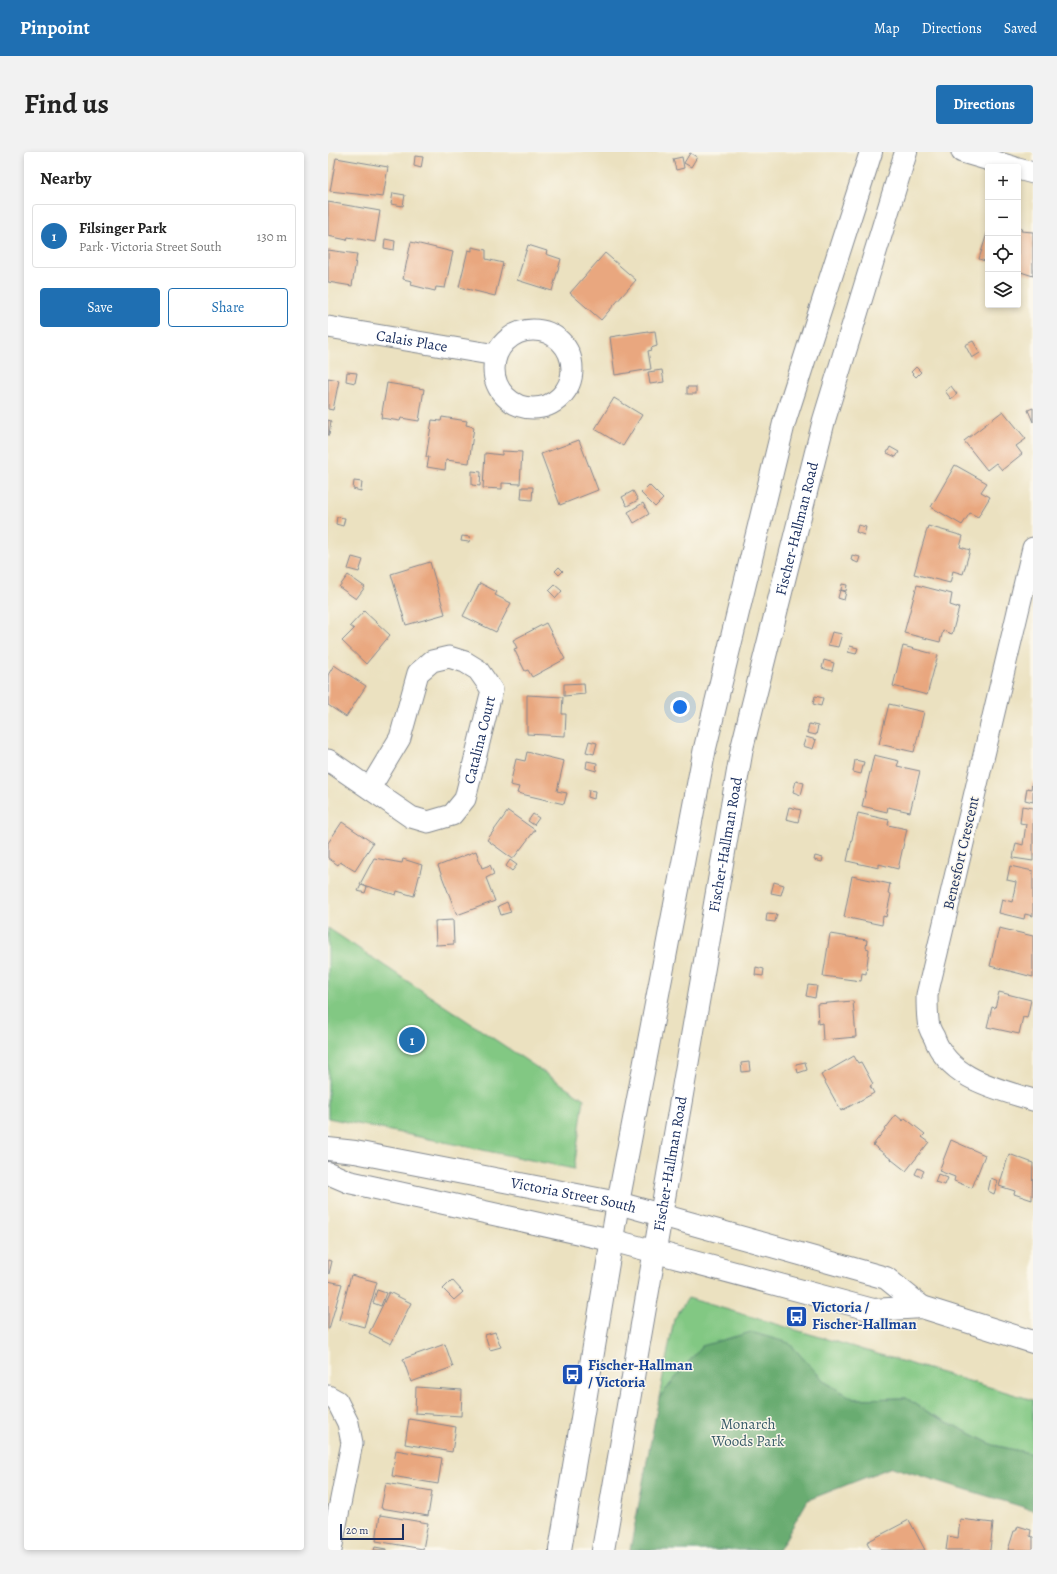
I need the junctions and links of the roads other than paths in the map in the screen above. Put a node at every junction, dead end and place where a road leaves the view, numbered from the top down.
1 (871, 152) edge
2 (906, 152) edge
3 (962, 152) edge
4 (1003, 164) edge
5 (1021, 170) edge
6 (1033, 173) edge
7 (328, 327) edge
8 (496, 355) dead end
9 (1033, 548) edge
10 (328, 760) edge
11 (370, 788) junction
12 (1033, 1100) edge
13 (328, 1149) edge
14 (328, 1173) edge
15 (618, 1203) junction
16 (660, 1216) junction
17 (611, 1240) junction
18 (654, 1251) junction
19 (922, 1307) junction
20 (1033, 1342) edge
21 (328, 1396) edge
22 (331, 1550) edge
23 (560, 1550) edge
24 (603, 1550) edge

1 - 15 main road
2 - 16 main road, Fischer-Hallman Road
3 - 4 street
5 - 6 street
7 - 8 street, Calais Place
9 - 12 street, Benesfort Crescent
10 - 11 street, Catalina Court
11 - 11 street, Catalina Court
13 - 15 main road, Victoria Street South
14 - 17 main road, Victoria Street South
15 - 16 main road, Victoria Street South
15 - 17 main road
16 - 18 main road, Fischer-Hallman Road
16 - 19 main road, Victoria Street South
17 - 18 main road, Victoria Street South
17 - 23 main road
18 - 19 main road, Victoria Street South
18 - 24 main road, Fischer-Hallman Road
19 - 20 main road, Victoria Street South
21 - 22 street

